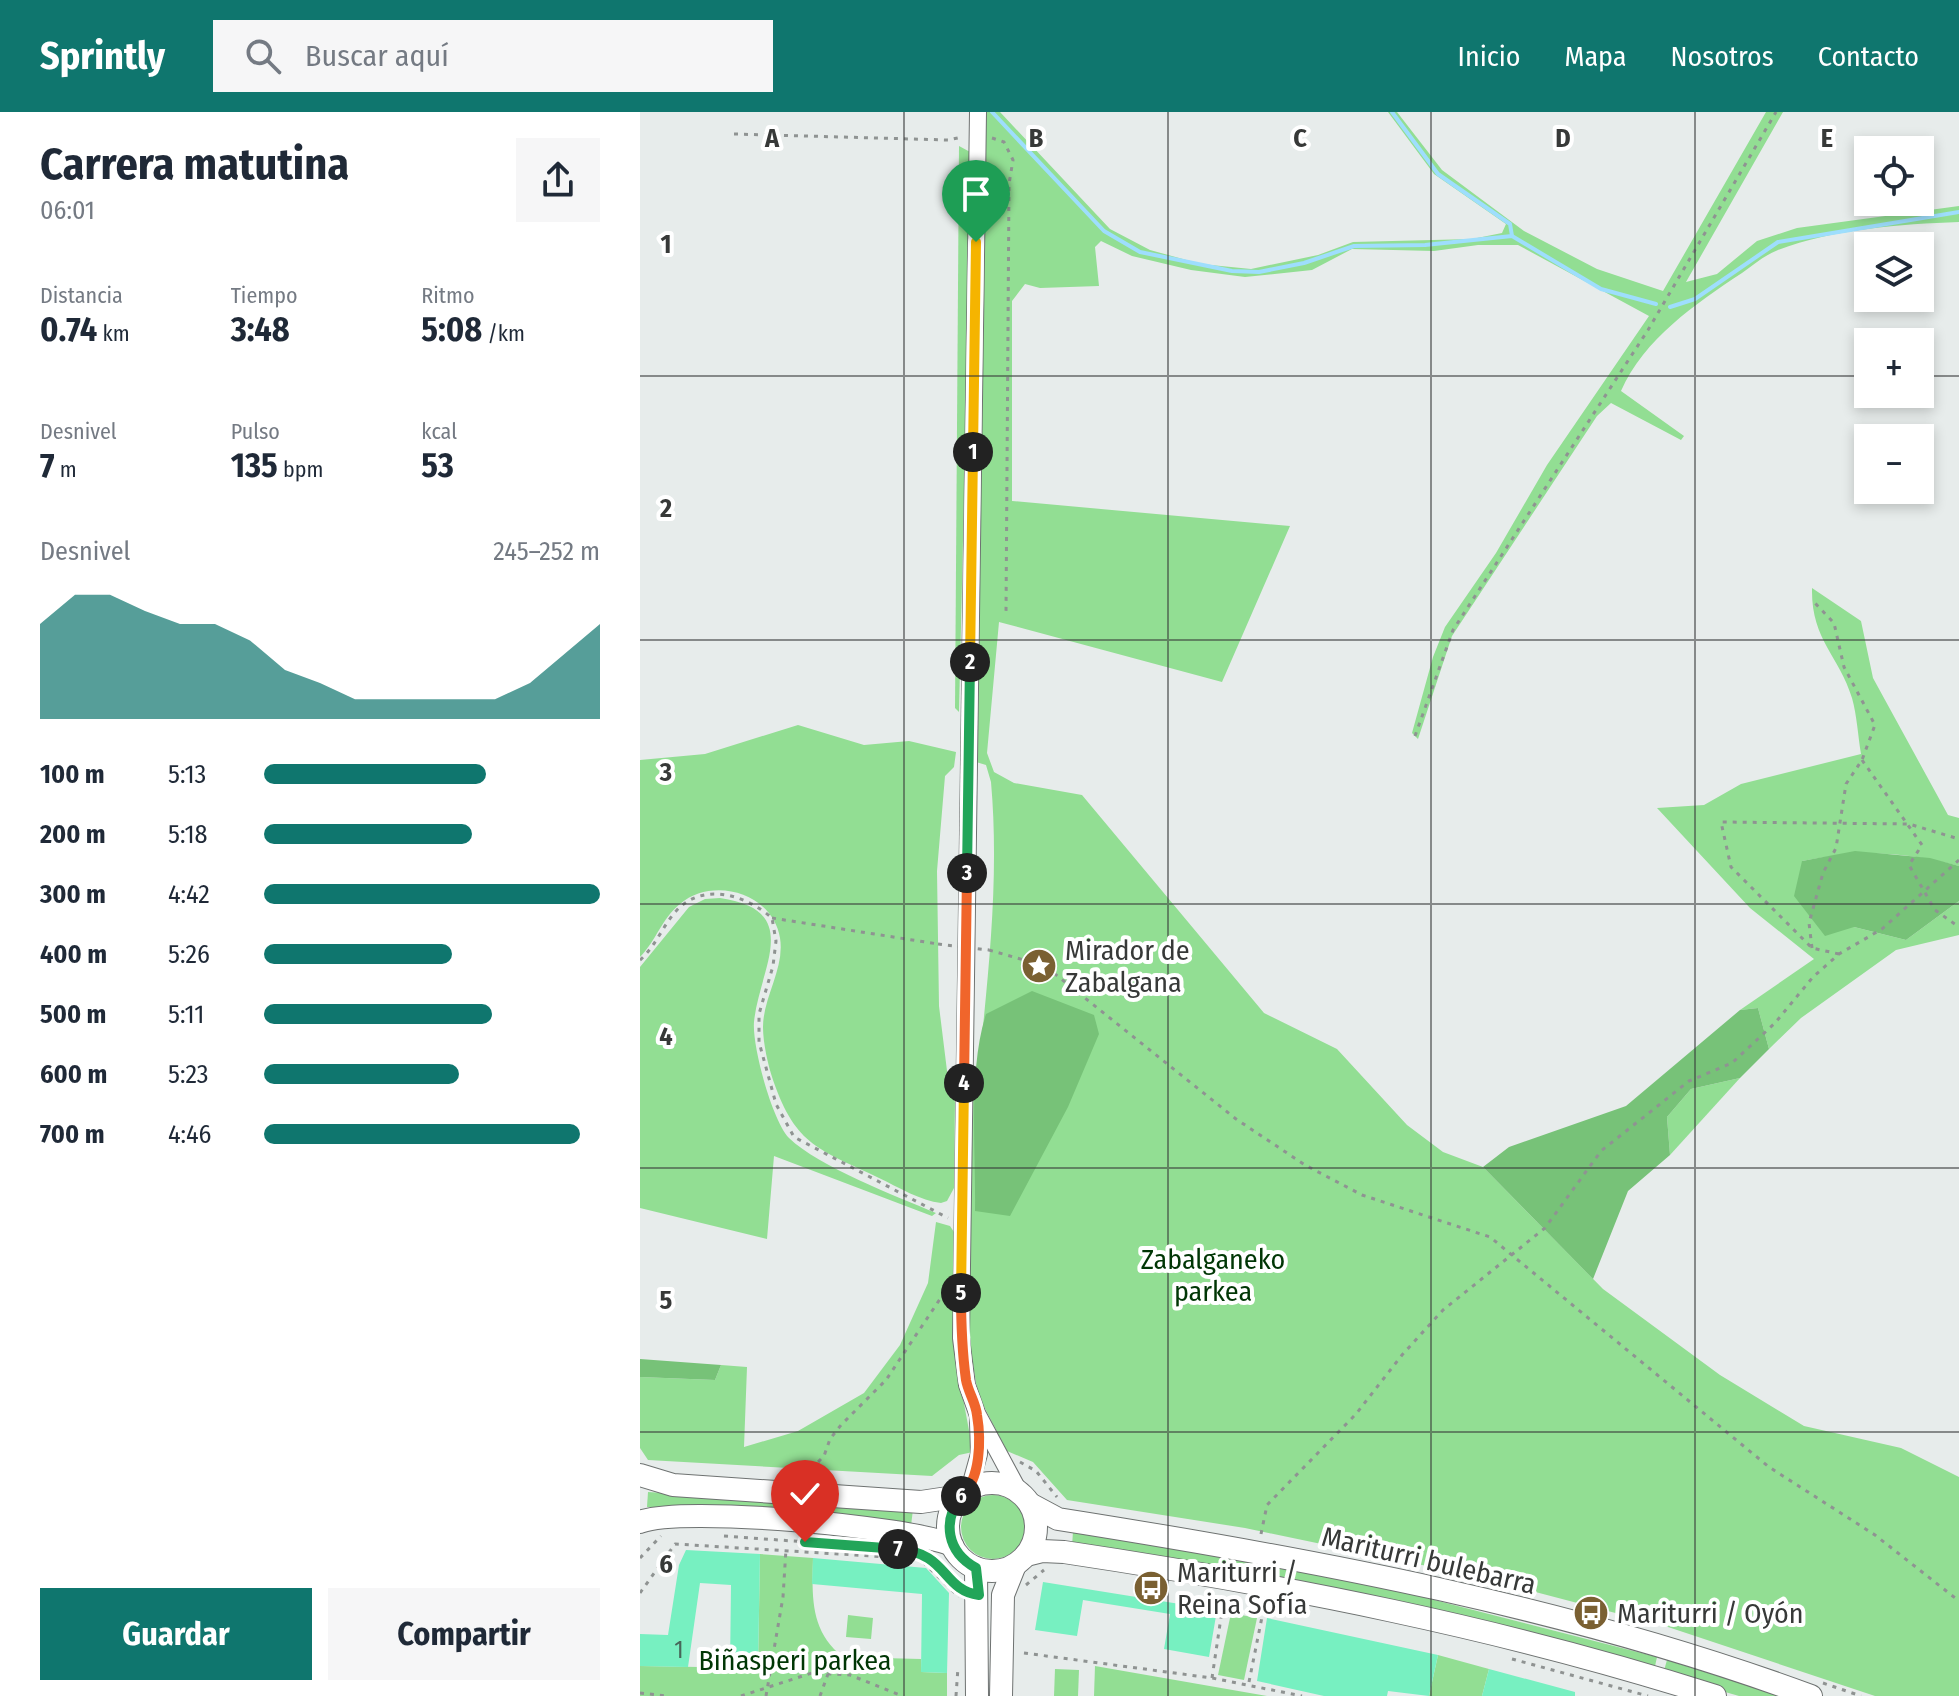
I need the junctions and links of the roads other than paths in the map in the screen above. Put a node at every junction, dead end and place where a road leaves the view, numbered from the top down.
1 (978, 112) edge
2 (977, 1413) junction
3 (640, 1475) edge
4 (965, 1493) junction
5 (1025, 1498) junction
6 (640, 1522) edge
7 (952, 1545) junction
8 (1020, 1560) junction
9 (976, 1568) junction
10 (1701, 1694) edge
11 (977, 1696) edge
12 (1001, 1696) edge
13 (1811, 1696) edge

1 - 2 street
2 - 4 street
2 - 5 street
3 - 4 main road
4 - 5 main road
4 - 7 main road
5 - 8 main road
5 - 13 main road, Mariturri bulebarra
6 - 7 main road
7 - 9 main road
8 - 9 main road
8 - 10 main road, Mariturri bulebarra
8 - 12 main road
9 - 11 main road

